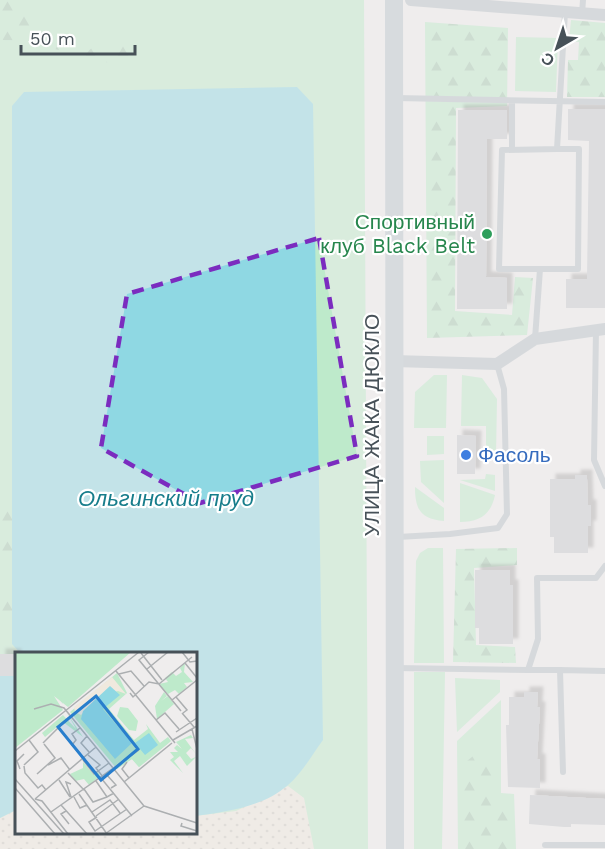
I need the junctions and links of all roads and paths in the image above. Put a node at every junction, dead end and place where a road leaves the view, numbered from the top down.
1 (394, 0) edge
2 (411, 0) edge
3 (583, 0) edge
4 (512, 4) edge
5 (565, 12) junction
6 (582, 14) junction
7 (605, 15) edge
8 (394, 98) junction
9 (512, 101) junction
10 (559, 102) junction
11 (605, 102) edge
12 (557, 148) junction
13 (512, 149) junction
14 (540, 269) junction
15 (600, 329) edge
16 (536, 339) junction
17 (394, 361) junction
18 (496, 364) junction
19 (605, 486) edge
20 (394, 537) junction
21 (605, 566) edge
22 (394, 668) junction
23 (528, 670) junction
24 (560, 670) junction
25 (605, 671) edge
26 (563, 772) dead end
27 (545, 845) dead end
28 (605, 845) edge
29 (569, 847) edge
30 (395, 849) edge

1 - 8 street, УЛИЦА ЖАКА ДЮКЛО
2 - 4 street
3 - 6 lane
4 - 5 street
5 - 6 street
5 - 10 lane
6 - 7 street
8 - 9 lane
8 - 17 street, УЛИЦА ЖАКА ДЮКЛО
9 - 10 lane
9 - 13 lane
10 - 11 lane
10 - 12 lane
12 - 13 lane
12 - 14 lane
13 - 14 lane
14 - 16 lane
15 - 16 street
15 - 19 lane
16 - 18 street
17 - 18 street
17 - 20 street, УЛИЦА ЖАКА ДЮКЛО
18 - 20 lane
20 - 22 street, УЛИЦА ЖАКА ДЮКЛО
21 - 23 lane
22 - 23 lane
22 - 30 street, УЛИЦА ЖАКА ДЮКЛО
23 - 24 lane
24 - 25 lane
24 - 26 lane
27 - 29 lane
28 - 29 lane

